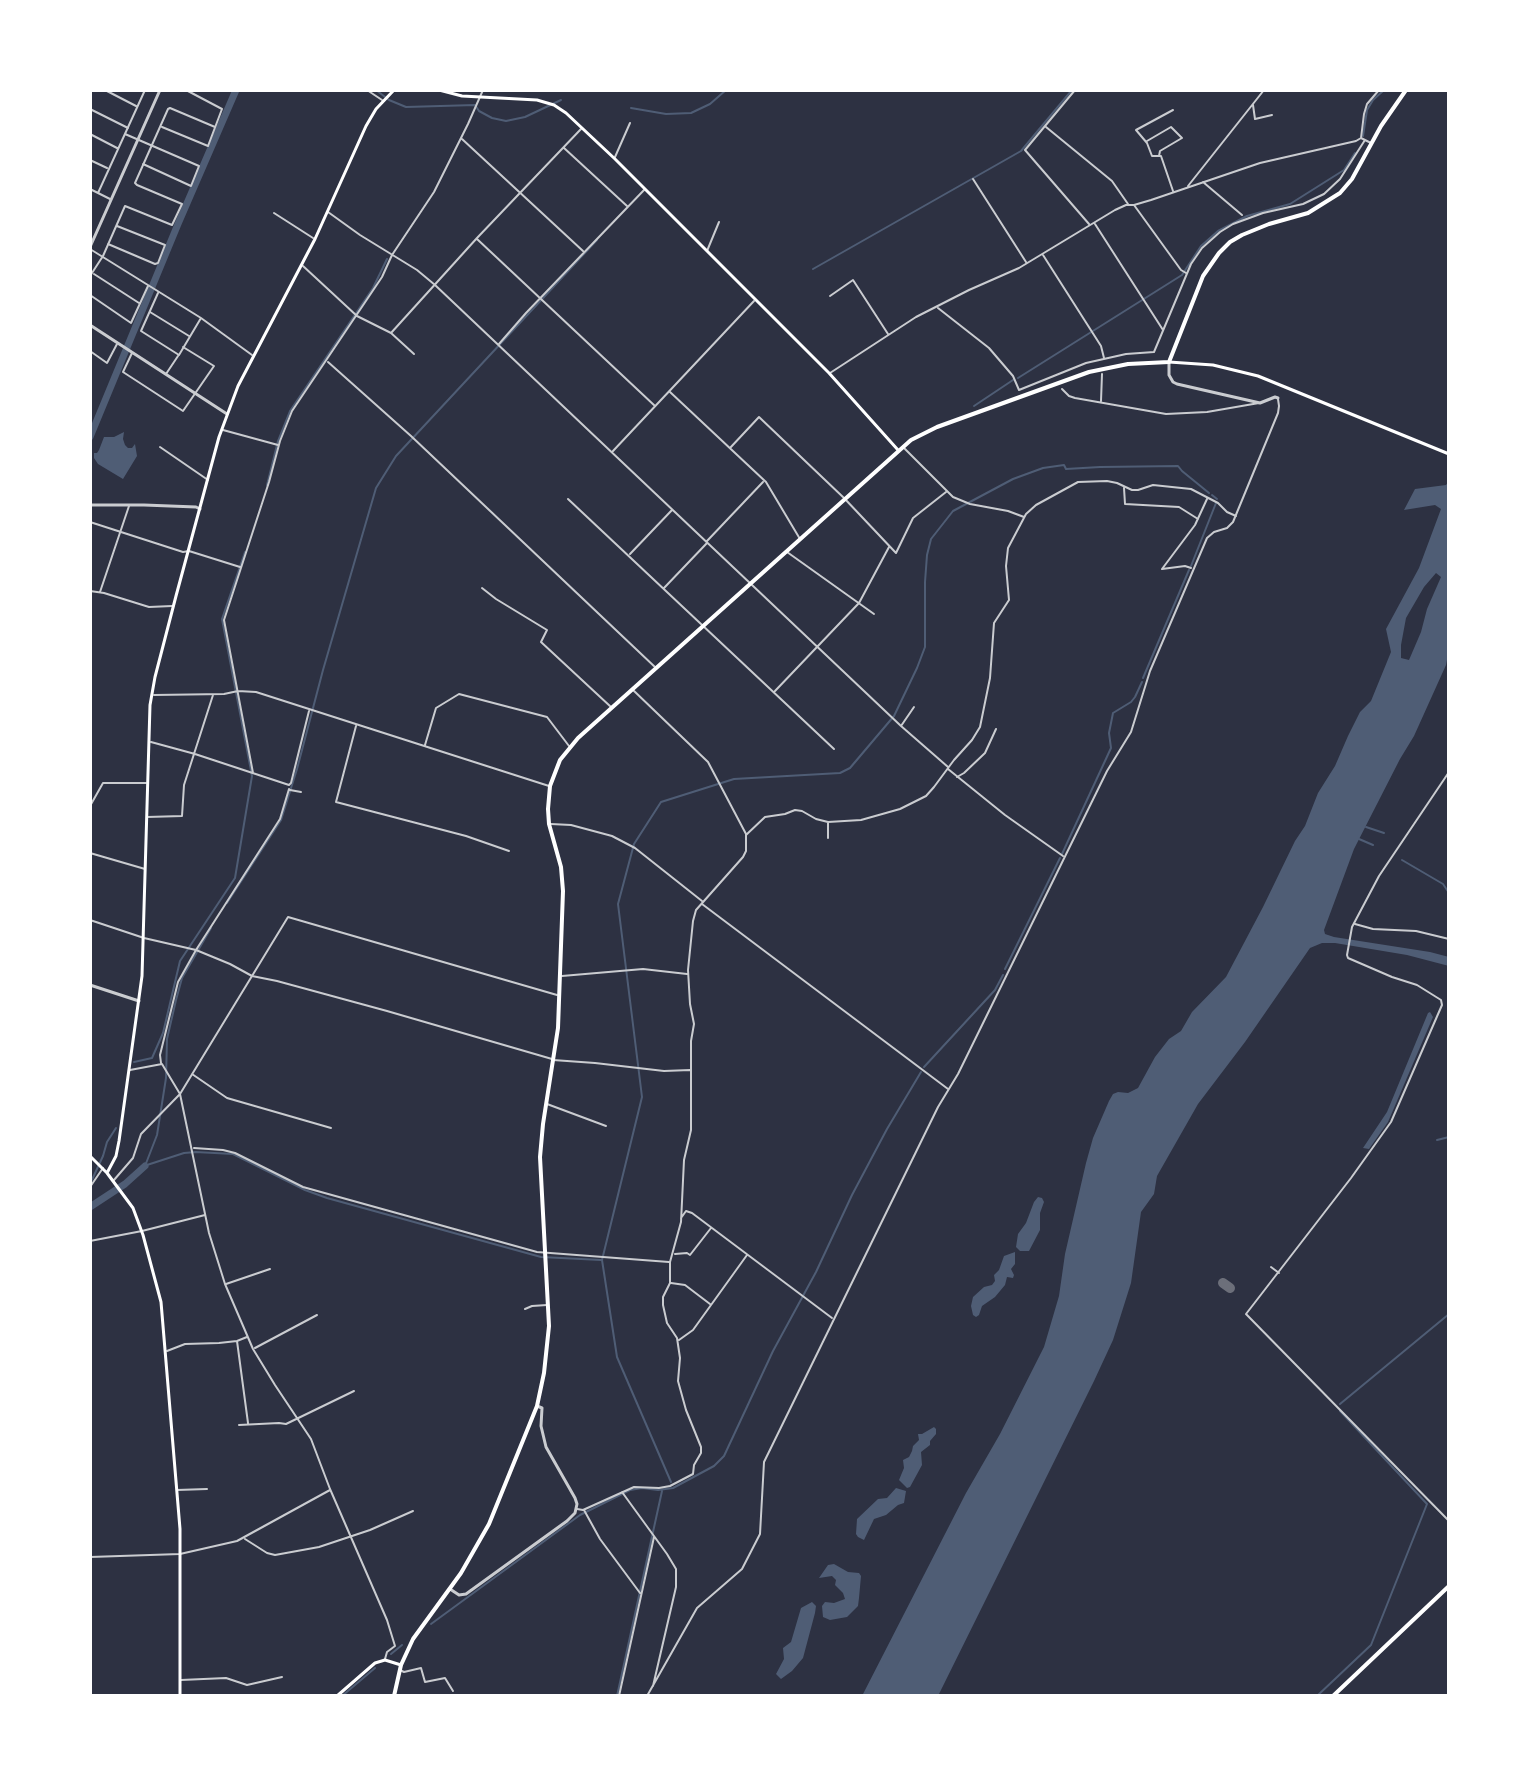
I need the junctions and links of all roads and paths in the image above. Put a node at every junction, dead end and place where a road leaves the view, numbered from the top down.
1 (105, 90) edge
2 (145, 90) edge
3 (160, 90) edge
4 (186, 90) edge
5 (367, 90) edge
6 (394, 90) edge
7 (439, 90) edge
8 (483, 90) edge
9 (1075, 90) edge
10 (1264, 90) edge
11 (1379, 90) edge
12 (1406, 90) edge
13 (480, 97) junction
14 (383, 101) junction
15 (1253, 104) junction
16 (137, 107) junction
17 (90, 109) edge
18 (1173, 110) dead end
19 (1272, 115) dead end
20 (630, 123) dead end
21 (1045, 126) junction
22 (160, 127) junction
23 (215, 127) junction
24 (583, 127) junction
25 (128, 128) junction
26 (90, 134) edge
27 (125, 134) junction
28 (461, 138) junction
29 (1361, 138) junction
30 (138, 140) junction
31 (1365, 140) junction
32 (1146, 141) junction
33 (1372, 144) junction
34 (151, 146) junction
35 (563, 147) junction
36 (118, 148) junction
37 (1159, 156) junction
38 (615, 159) junction
39 (90, 160) edge
40 (143, 164) junction
41 (109, 169) junction
42 (973, 179) dead end
43 (1203, 182) junction
44 (1187, 187) junction
45 (90, 189) edge
46 (645, 189) junction
47 (521, 192) junction
48 (1173, 192) junction
49 (98, 193) junction
50 (111, 199) junction
51 (1129, 205) junction
52 (1134, 205) junction
53 (627, 207) junction
54 (328, 211) junction
55 (274, 213) dead end
56 (1242, 215) dead end
57 (719, 222) dead end
58 (1094, 223) junction
59 (116, 225) junction
60 (1090, 225) junction
61 (477, 238) junction
62 (315, 239) junction
63 (108, 244) junction
64 (90, 248) edge
65 (707, 251) junction
66 (584, 252) junction
67 (1042, 254) junction
68 (392, 255) junction
69 (103, 256) junction
70 (1027, 263) junction
71 (302, 265) junction
72 (1187, 273) junction
73 (91, 274) edge
74 (435, 285) junction
75 (149, 286) junction
76 (158, 291) junction
77 (90, 295) edge
78 (830, 296) dead end
79 (540, 298) junction
80 (755, 300) junction
81 (140, 304) junction
82 (937, 307) junction
83 (149, 311) junction
84 (357, 316) junction
85 (201, 318) junction
86 (90, 325) edge
87 (1163, 330) junction
88 (391, 333) junction
89 (888, 335) junction
90 (190, 336) junction
91 (118, 343) junction
92 (498, 345) junction
93 (183, 347) junction
94 (90, 351) edge
95 (132, 352) junction
96 (414, 354) dead end
97 (179, 355) junction
98 (253, 356) junction
99 (1103, 359) junction
100 (327, 361) junction
101 (1169, 362) junction
102 (1102, 364) dead end
103 (829, 373) junction
104 (166, 374) junction
105 (1102, 374) dead end
106 (1062, 389) dead end
107 (669, 391) junction
108 (195, 393) junction
109 (1278, 398) joint
110 (1260, 403) junction
111 (1101, 404) junction
112 (655, 406) junction
113 (227, 414) junction
114 (221, 430) junction
115 (279, 445) junction
116 (160, 447) dead end
117 (730, 448) junction
118 (900, 448) junction
119 (611, 453) junction
120 (1449, 454) edge
121 (208, 480) junction
122 (764, 481) junction
123 (1124, 487) junction
124 (946, 492) junction
125 (844, 498) junction
126 (1207, 498) junction
127 (568, 499) dead end
128 (90, 505) edge
129 (129, 506) junction
130 (200, 509) junction
131 (672, 510) junction
132 (1236, 516) junction
133 (1024, 517) junction
134 (1198, 519) junction
135 (90, 522) edge
136 (120, 532) junction
137 (800, 539) junction
138 (706, 543) junction
139 (889, 546) junction
140 (189, 551) junction
141 (786, 551) junction
142 (629, 555) junction
143 (241, 567) junction
144 (1194, 569) junction
145 (750, 584) junction
146 (482, 588) dead end
147 (664, 588) junction
148 (90, 591) edge
149 (100, 592) junction
150 (859, 603) junction
151 (174, 605) junction
152 (874, 614) dead end
153 (703, 626) junction
154 (817, 647) junction
155 (656, 668) junction
156 (632, 689) junction
157 (238, 691) junction
158 (774, 692) junction
159 (214, 694) junction
160 (151, 695) junction
161 (914, 707) dead end
162 (612, 708) junction
163 (310, 710) junction
164 (357, 725) junction
165 (901, 726) junction
166 (996, 729) dead end
167 (149, 742) junction
168 (425, 747) junction
169 (569, 747) junction
170 (834, 749) dead end
171 (195, 754) junction
172 (948, 768) junction
173 (1449, 772) edge
174 (253, 773) junction
175 (956, 777) junction
176 (147, 783) junction
177 (550, 786) junction
178 (289, 787) junction
179 (301, 792) dead end
180 (90, 806) edge
181 (147, 817) junction
182 (828, 822) junction
183 (549, 824) junction
184 (746, 835) junction
185 (828, 836) dead end
186 (509, 851) dead end
187 (90, 853) edge
188 (1064, 857) junction
189 (146, 870) junction
190 (702, 902) junction
191 (90, 920) edge
192 (1355, 923) junction
193 (144, 938) junction
194 (1449, 939) edge
195 (196, 950) junction
196 (688, 974) junction
197 (252, 976) junction
198 (560, 976) junction
199 (90, 985) edge
200 (559, 995) junction
201 (139, 1001) junction
202 (554, 1060) junction
203 (162, 1064) junction
204 (691, 1070) junction
205 (129, 1071) junction
206 (192, 1074) junction
207 (948, 1089) junction
208 (180, 1094) junction
209 (546, 1104) junction
210 (606, 1126) dead end
211 (331, 1128) dead end
212 (193, 1148) junction
213 (90, 1156) edge
214 (103, 1168) junction
215 (107, 1173) junction
216 (113, 1181) junction
217 (90, 1187) edge
218 (205, 1215) junction
219 (681, 1219) junction
220 (711, 1227) junction
221 (142, 1231) junction
222 (90, 1241) edge
223 (545, 1254) junction
224 (674, 1254) junction
225 (748, 1255) junction
226 (670, 1262) junction
227 (270, 1269) dead end
228 (670, 1283) junction
229 (225, 1284) junction
230 (548, 1305) junction
231 (711, 1305) junction
232 (525, 1309) dead end
233 (317, 1315) dead end
234 (833, 1319) junction
235 (247, 1337) junction
236 (237, 1341) junction
237 (678, 1341) junction
238 (253, 1349) junction
239 (166, 1351) junction
240 (354, 1391) dead end
241 (537, 1406) junction
242 (299, 1419) junction
243 (249, 1424) junction
244 (239, 1425) dead end
245 (207, 1489) dead end
246 (330, 1489) junction
247 (177, 1490) junction
248 (621, 1491) junction
249 (577, 1509) junction
250 (584, 1510) junction
251 (413, 1511) dead end
252 (1449, 1521) edge
253 (351, 1536) junction
254 (654, 1537) junction
255 (244, 1538) junction
256 (180, 1554) junction
257 (90, 1557) edge
258 (1449, 1586) edge
259 (450, 1589) junction
260 (641, 1594) junction
261 (385, 1660) junction
262 (400, 1668) junction
263 (282, 1677) dead end
264 (179, 1680) junction
265 (653, 1687) junction
266 (453, 1691) dead end
267 (180, 1696) edge
268 (337, 1696) edge
269 (394, 1696) edge
270 (619, 1696) edge
271 (647, 1696) edge
272 (1333, 1696) edge

1 - 16 street
2 - 16 street
3 - 30 street
4 - 23 street
5 - 14 street
6 - 14 main road
7 - 13 main road
8 - 13 street
9 - 21 street
10 - 15 street
11 - 29 street
12 - 33 main road
13 - 24 main road
13 - 28 street
14 - 54 main road
15 - 19 street
15 - 44 street
16 - 25 street
17 - 25 street
18 - 32 street
20 - 38 street
21 - 51 street
21 - 60 street
22 - 23 street
22 - 23 street
22 - 34 street
24 - 35 street
24 - 38 main road
25 - 27 street
26 - 36 street
27 - 30 street
27 - 36 street
28 - 47 street
28 - 68 street
29 - 31 street
29 - 43 street
30 - 34 street
30 - 50 street
31 - 33 street
31 - 72 street
32 - 37 street
32 - 37 street
33 - 101 main road
34 - 40 street
34 - 40 street
35 - 47 street
35 - 53 street
36 - 41 street
37 - 48 street
38 - 46 main road
39 - 41 street
40 - 59 street
41 - 49 street
42 - 70 street
43 - 44 street
43 - 56 street
44 - 48 street
45 - 49 street
46 - 53 street
46 - 65 main road
47 - 61 street
47 - 66 street
48 - 52 street
49 - 50 street
50 - 64 street
51 - 52 street
51 - 58 street
52 - 72 street
53 - 66 street
54 - 62 main road
54 - 68 street
55 - 62 street
57 - 65 street
58 - 60 street
58 - 87 street
59 - 63 street
59 - 63 street
60 - 67 street
61 - 74 street
61 - 79 street
62 - 71 main road
63 - 69 street
64 - 69 street
65 - 80 main road
66 - 79 street
67 - 70 street
67 - 99 street
68 - 74 street
68 - 84 street
69 - 73 street
69 - 75 street
70 - 82 street
71 - 84 street
71 - 98 main road
72 - 87 street
73 - 81 street
74 - 88 street
74 - 92 street
75 - 76 street
75 - 81 street
76 - 83 street
76 - 85 street
77 - 81 street
78 - 89 street
79 - 92 street
79 - 112 street
80 - 103 main road
80 - 107 street
82 - 89 street
82 - 99 street
83 - 90 street
83 - 97 street
84 - 88 street
84 - 100 street
85 - 90 street
85 - 98 street
86 - 91 street
87 - 99 street
88 - 96 street
89 - 103 street
90 - 93 street
91 - 94 street
91 - 95 street
92 - 119 street
93 - 97 street
93 - 108 street
95 - 104 street
95 - 108 street
97 - 104 street
98 - 113 main road
99 - 102 street
100 - 115 street
100 - 155 street
101 - 110 street
101 - 118 main road
101 - 120 main road
103 - 118 main road
104 - 108 street
105 - 111 street
106 - 111 street
107 - 112 street
107 - 117 street
108 - 113 street
109 - 110 street
109 - 132 street
110 - 111 street
112 - 119 street
113 - 114 main road
114 - 115 street
114 - 121 main road
115 - 143 street
116 - 121 street
117 - 122 street
117 - 125 street
118 - 124 street
118 - 125 main road
119 - 131 street
121 - 130 main road
122 - 137 street
122 - 138 street
123 - 126 street
123 - 133 street
123 - 134 street
124 - 133 street
124 - 139 street
125 - 137 main road
125 - 139 street
126 - 132 street
126 - 134 street
127 - 142 street
128 - 129 street
129 - 130 street
129 - 136 street
130 - 140 main road
131 - 138 street
131 - 142 street
132 - 144 street
133 - 172 street
134 - 144 street
135 - 136 street
136 - 140 street
136 - 149 street
137 - 141 main road
138 - 145 street
138 - 147 street
139 - 150 street
140 - 143 street
140 - 151 main road
141 - 145 main road
141 - 150 street
142 - 147 street
143 - 157 street
144 - 188 street
145 - 153 main road
145 - 154 street
146 - 162 street
147 - 153 street
148 - 149 street
149 - 151 street
150 - 152 street
150 - 154 street
151 - 160 main road
153 - 155 main road
153 - 158 street
154 - 158 street
154 - 165 street
155 - 156 main road
156 - 162 main road
156 - 184 street
157 - 159 street
157 - 163 street
157 - 174 street
158 - 170 street
159 - 160 street
159 - 171 street
160 - 167 main road
161 - 165 street
162 - 169 main road
163 - 164 street
163 - 178 street
164 - 168 street
164 - 186 street
165 - 172 street
166 - 175 street
167 - 171 street
167 - 176 main road
168 - 169 street
168 - 177 street
169 - 177 main road
171 - 174 street
171 - 181 street
172 - 175 street
172 - 182 street
173 - 192 street
174 - 178 street
175 - 188 street
176 - 180 street
176 - 181 main road
177 - 183 main road
178 - 179 street
178 - 195 street
181 - 189 main road
182 - 184 street
182 - 185 street
183 - 190 street
183 - 198 main road
184 - 190 street
187 - 189 street
188 - 207 street
189 - 193 main road
190 - 196 street
190 - 207 street
191 - 193 street
192 - 194 street
192 - 252 street
193 - 195 street
193 - 201 main road
195 - 197 street
195 - 203 street
196 - 198 street
196 - 204 street
197 - 200 street
197 - 202 street
197 - 206 street
198 - 200 main road
199 - 201 street
200 - 202 main road
201 - 205 main road
202 - 204 street
202 - 209 main road
203 - 205 street
203 - 208 street
204 - 219 street
205 - 215 main road
206 - 208 street
206 - 211 street
207 - 234 street
208 - 212 street
208 - 216 street
209 - 210 street
209 - 223 main road
212 - 218 street
212 - 223 street
213 - 214 main road
214 - 215 main road
214 - 217 street
215 - 216 main road
216 - 221 main road
218 - 221 street
218 - 229 street
219 - 220 street
219 - 224 street
220 - 224 street
220 - 225 street
221 - 222 street
221 - 239 main road
223 - 226 street
223 - 230 main road
224 - 226 street
225 - 231 street
225 - 234 street
226 - 228 street
227 - 229 street
228 - 231 street
228 - 237 street
229 - 235 street
230 - 232 street
230 - 241 main road
231 - 237 street
233 - 238 street
234 - 265 street
235 - 236 street
235 - 238 street
236 - 239 street
236 - 243 street
237 - 248 street
238 - 242 street
239 - 247 main road
240 - 242 street
241 - 249 street
241 - 259 main road
242 - 243 street
242 - 246 street
243 - 244 street
245 - 247 street
246 - 253 street
246 - 255 street
247 - 256 main road
248 - 250 street
248 - 254 street
249 - 250 street
249 - 259 street
250 - 260 street
251 - 253 street
253 - 255 street
253 - 261 street
254 - 260 street
254 - 265 street
255 - 256 street
256 - 257 street
256 - 264 main road
258 - 272 main road
259 - 262 main road
260 - 270 street
261 - 262 main road
261 - 268 main road
262 - 266 street
262 - 269 main road
263 - 264 street
264 - 267 main road
265 - 271 street

